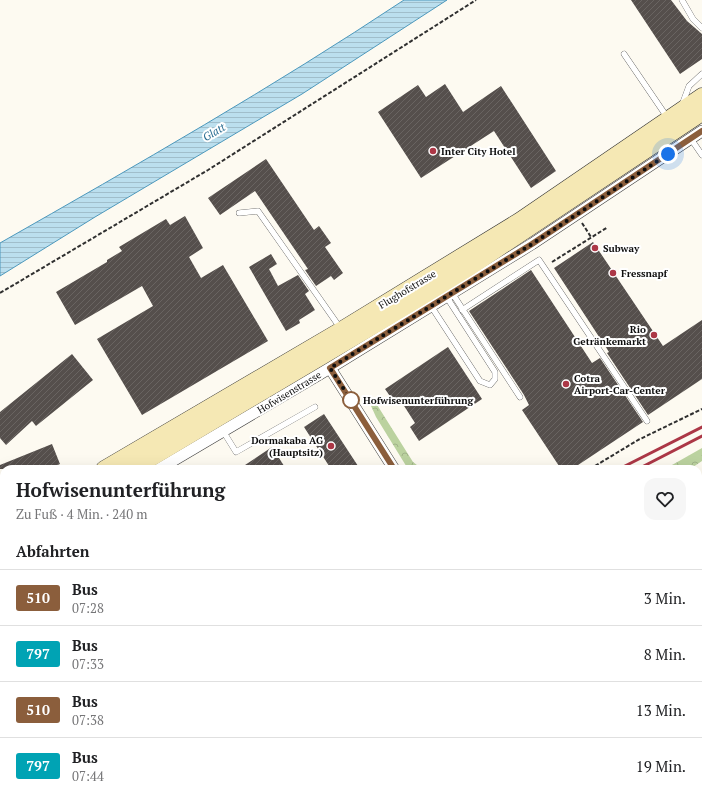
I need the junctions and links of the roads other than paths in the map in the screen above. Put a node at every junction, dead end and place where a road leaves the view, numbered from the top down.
1 (682, 0) edge
2 (702, 28) edge
3 (624, 54) dead end
4 (702, 74) edge
5 (702, 96) edge
6 (702, 113) edge
7 (674, 115) junction
8 (702, 131) edge
9 (691, 139) junction
10 (702, 155) edge
11 (239, 213) dead end
12 (449, 295) junction
13 (431, 306) junction
14 (462, 310) junction
15 (341, 330) junction
16 (330, 368) junction
17 (520, 397) dead end
18 (315, 407) dead end
19 (647, 421) dead end
20 (223, 431) junction
21 (111, 465) edge
22 (140, 465) edge
23 (165, 465) edge
24 (391, 465) edge

1 - 2 lane
3 - 7 lane
4 - 7 lane
5 - 7 main road, Flughofstrasse
6 - 22 main road, Flughofstrasse
7 - 15 main road, Flughofstrasse
8 - 9 street, Hofwisenstrasse
9 - 10 lane
9 - 12 street, Hofwisenstrasse
11 - 15 lane
12 - 13 street, Hofwisenstrasse
12 - 13 lane
12 - 14 lane
13 - 16 street, Hofwisenstrasse
14 - 17 lane
14 - 19 lane
15 - 21 main road, Flughofstrasse
16 - 20 street, Hofwisenstrasse
16 - 24 street
18 - 20 lane
20 - 23 street, Hofwisenstrasse

